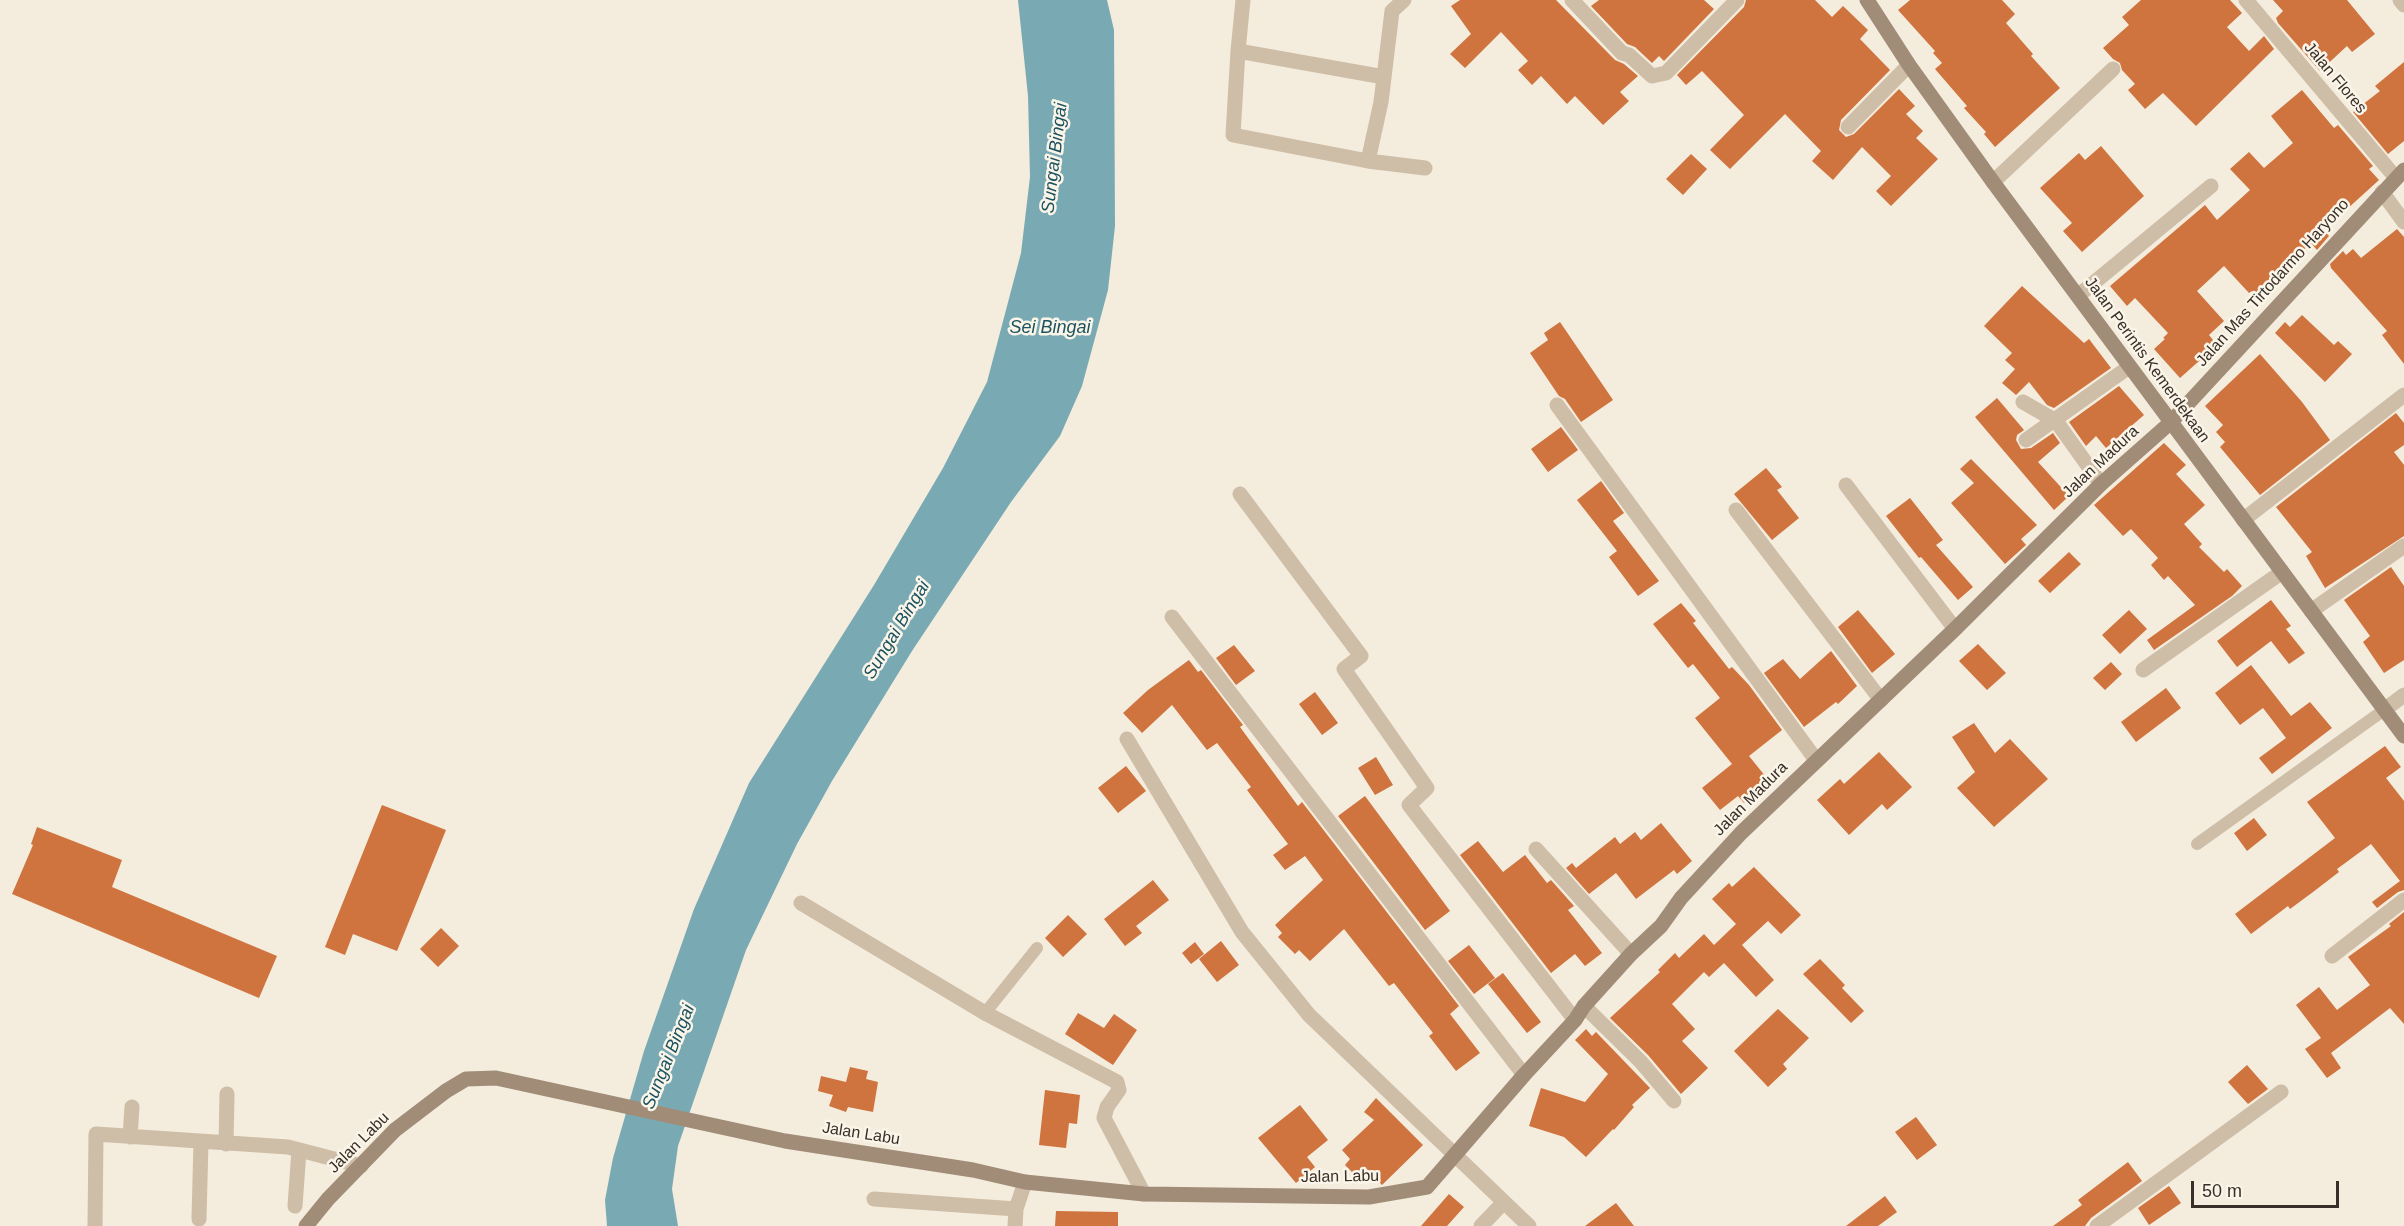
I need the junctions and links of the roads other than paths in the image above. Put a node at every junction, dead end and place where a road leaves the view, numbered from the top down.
1 (1243, 0) edge
2 (1404, 0) edge
3 (1572, 0) edge
4 (1737, 0) edge
5 (1867, 0) edge
6 (2246, 0) edge
7 (2400, 0) edge
8 (1389, 5) edge
9 (2404, 5) edge
10 (1238, 51) junction
11 (1909, 65) junction
12 (2113, 69) dead end
13 (1384, 77) junction
14 (1848, 127) dead end
15 (1368, 161) junction
16 (1425, 168) dead end
17 (2400, 174) edge
18 (1993, 182) junction
19 (2211, 186) dead end
20 (2382, 192) junction
21 (2404, 222) edge
22 (2079, 296) junction
23 (2129, 367) junction
24 (2404, 395) edge
25 (2023, 402) dead end
26 (1557, 405) dead end
27 (2056, 421) junction
28 (2170, 423) junction
29 (2026, 440) dead end
30 (2101, 484) junction
31 (1846, 485) dead end
32 (1240, 494) dead end
33 (1736, 510) dead end
34 (2243, 520) junction
35 (2404, 546) edge
36 (2282, 572) junction
37 (2311, 611) junction
38 (1172, 617) dead end
39 (1955, 629) junction
40 (2143, 670) dead end
41 (2404, 695) edge
42 (1881, 700) junction
43 (2384, 710) junction
44 (2404, 736) edge
45 (1127, 739) dead end
46 (1816, 760) junction
47 (2197, 844) dead end
48 (1536, 849) dead end
49 (2404, 900) edge
50 (801, 903) dead end
51 (1037, 948) dead end
52 (1631, 954) junction
53 (2332, 956) dead end
54 (1584, 1006) junction
55 (985, 1013) junction
56 (1575, 1020) junction
57 (1524, 1074) junction
58 (2281, 1092) dead end
59 (227, 1094) dead end
60 (1674, 1101) dead end
61 (132, 1107) dead end
62 (130, 1137) junction
63 (201, 1142) junction
64 (226, 1143) junction
65 (299, 1150) junction
66 (1456, 1153) junction
67 (361, 1166) junction
68 (1025, 1182) junction
69 (1144, 1194) junction
70 (874, 1199) dead end
71 (1504, 1202) junction
72 (295, 1206) dead end
73 (1016, 1209) junction
74 (199, 1219) dead end
75 (95, 1226) edge
76 (306, 1226) edge
77 (1015, 1226) edge
78 (1481, 1226) edge
79 (1529, 1226) edge
80 (2097, 1226) edge

1 - 10 street
2 - 8 street
3 - 4 street
5 - 11 street, Jalan Perintis Kemerdekaan
6 - 17 street, Jalan Flores
7 - 9 street
8 - 13 street
10 - 13 street
10 - 15 street
11 - 14 street
11 - 18 street, Jalan Perintis Kemerdekaan
12 - 18 street
13 - 15 street
15 - 16 street
17 - 20 street, Jalan Mas Tirtodarmo Haryono
18 - 22 street, Jalan Perintis Kemerdekaan
19 - 22 street
20 - 21 street
20 - 28 street, Jalan Mas Tirtodarmo Haryono
22 - 23 street, Jalan Perintis Kemerdekaan
23 - 27 street
23 - 28 street, Jalan Perintis Kemerdekaan
24 - 34 street
25 - 27 street
26 - 46 street
27 - 29 street
27 - 30 street
28 - 30 street, Jalan Madura
28 - 34 street, Jalan Perintis Kemerdekaan
30 - 39 street, Jalan Madura
31 - 39 street
32 - 56 street
33 - 42 street
34 - 36 street, Jalan Perintis Kemerdekaan
35 - 37 street
36 - 37 street, Jalan Perintis Kemerdekaan
36 - 40 street
37 - 43 street, Jalan Perintis Kemerdekaan
38 - 57 street
39 - 42 street, Jalan Madura
41 - 43 street
42 - 46 street, Jalan Madura
43 - 44 street, Jalan Perintis Kemerdekaan
43 - 47 lane
45 - 66 street
46 - 52 street, Jalan Madura
48 - 52 street
49 - 53 street
50 - 55 street
51 - 55 lane
52 - 54 street, Jalan Madura
54 - 56 street, Jalan Madura
54 - 60 street
55 - 69 street
56 - 57 street, Jalan Madura
57 - 66 street, Jalan Madura
58 - 80 street
59 - 64 street
61 - 62 street
62 - 63 street
62 - 75 street
63 - 64 street
63 - 74 street
64 - 65 street
65 - 67 street
65 - 72 street
66 - 69 street, Jalan Labu
66 - 71 street
67 - 68 street, Jalan Labu
67 - 76 street, Jalan Labu
68 - 69 street, Jalan Labu
68 - 73 street
70 - 73 street
71 - 78 street
71 - 79 street
73 - 77 street

